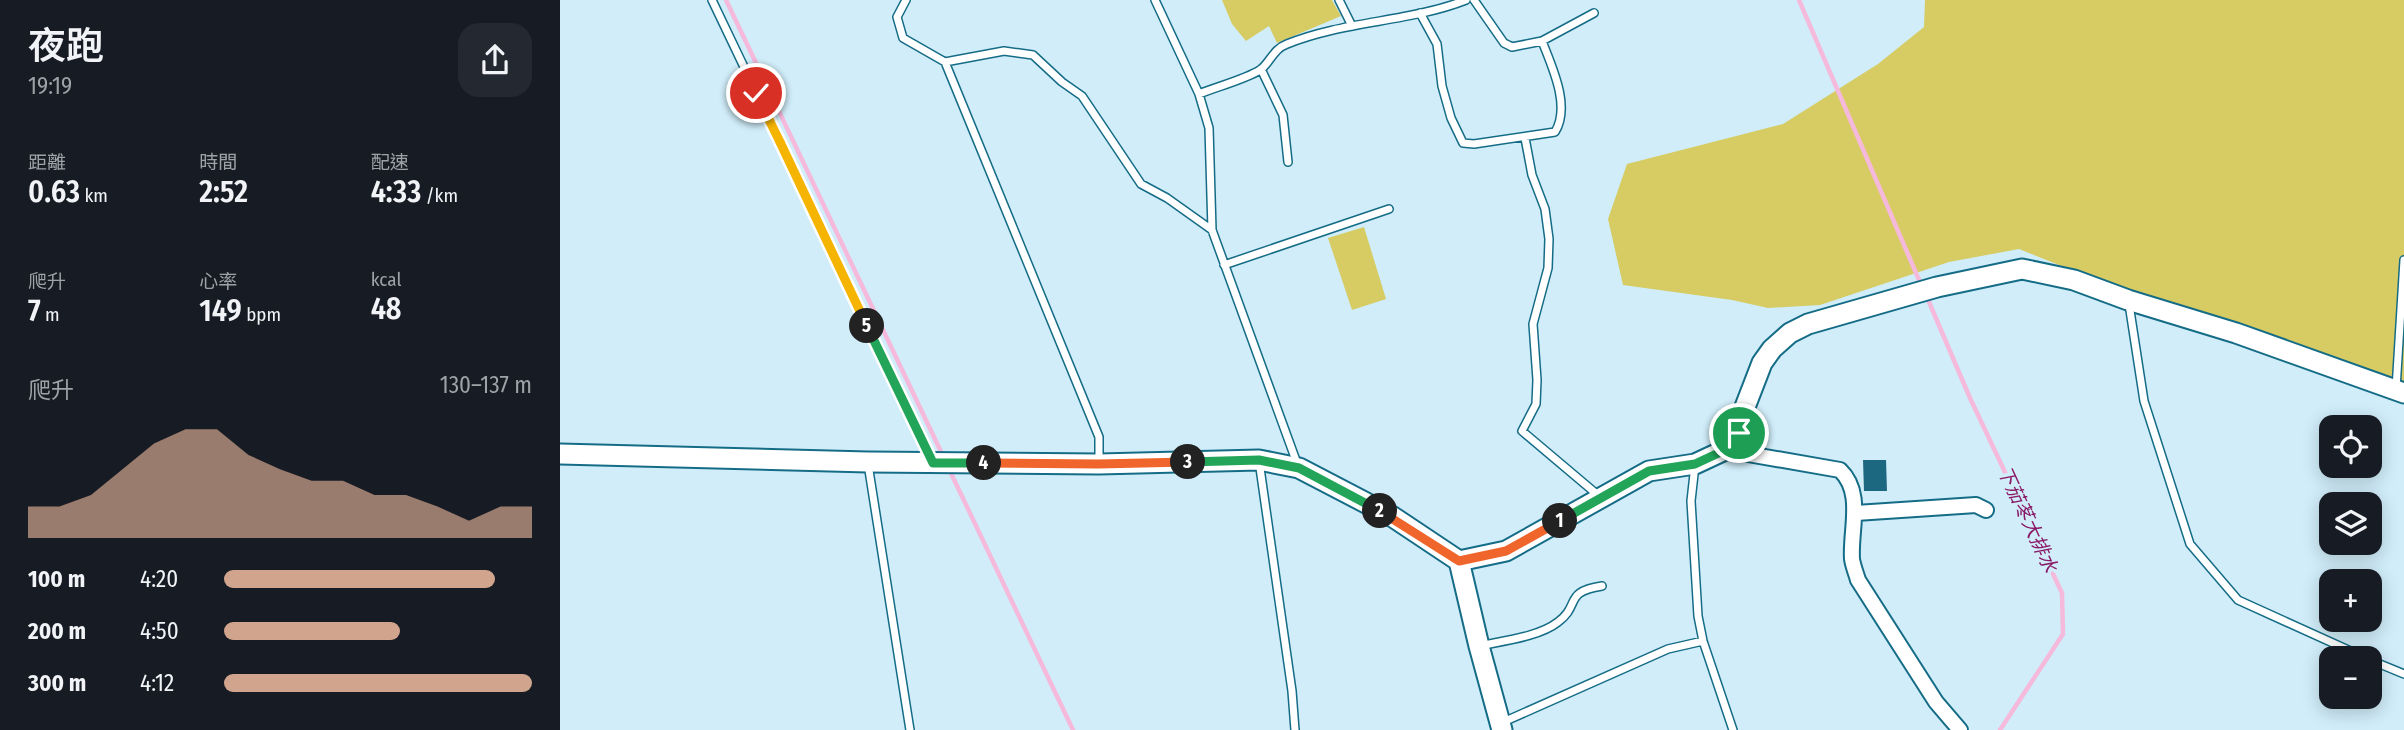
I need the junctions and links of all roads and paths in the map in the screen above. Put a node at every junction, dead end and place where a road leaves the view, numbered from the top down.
1 (712, 0) edge
2 (905, 0) edge
3 (1155, 0) edge
4 (1339, 0) edge
5 (1466, 0) edge
6 (1474, 0) edge
7 (1420, 13) junction
8 (1594, 13) dead end
9 (1352, 26) junction
10 (1542, 41) junction
11 (945, 62) junction
12 (1261, 69) junction
13 (1199, 94) junction
14 (1525, 138) junction
15 (1288, 162) dead end
16 (1389, 209) dead end
17 (1212, 230) junction
18 (2404, 260) edge
19 (1224, 265) junction
20 (2128, 300) junction
21 (2400, 391) edge
22 (1725, 450) junction
23 (560, 454) edge
24 (1259, 460) junction
25 (868, 462) junction
26 (933, 463) junction
27 (1098, 464) junction
28 (1695, 464) junction
29 (1299, 468) junction
30 (1602, 498) junction
31 (1986, 510) dead end
32 (1856, 513) junction
33 (1459, 561) junction
34 (1602, 586) dead end
35 (1703, 641) junction
36 (1479, 646) junction
37 (2339, 646) edge
38 (2382, 665) edge
39 (2404, 674) edge
40 (1502, 726) edge
41 (910, 730) edge
42 (1295, 730) edge
43 (1733, 730) edge
44 (1960, 730) edge

1 - 26 lane
2 - 11 lane
3 - 13 lane
4 - 9 lane
5 - 7 lane
6 - 10 lane
7 - 9 lane
7 - 14 lane
8 - 10 lane
9 - 12 lane
10 - 14 lane
11 - 17 lane
11 - 27 lane
12 - 13 lane
12 - 15 lane
13 - 17 lane
14 - 30 lane
16 - 19 lane
17 - 19 lane
18 - 21 lane
19 - 29 lane
20 - 21 street
20 - 22 street
20 - 37 lane
22 - 28 street
22 - 32 street
23 - 25 street
24 - 27 street
24 - 29 street
24 - 42 lane
25 - 26 street
25 - 41 lane
26 - 27 street
28 - 30 street
28 - 35 lane
29 - 33 street
30 - 33 street
31 - 32 street
32 - 44 street
33 - 36 street
34 - 36 lane
35 - 40 lane
35 - 43 lane
36 - 40 street
38 - 39 lane

